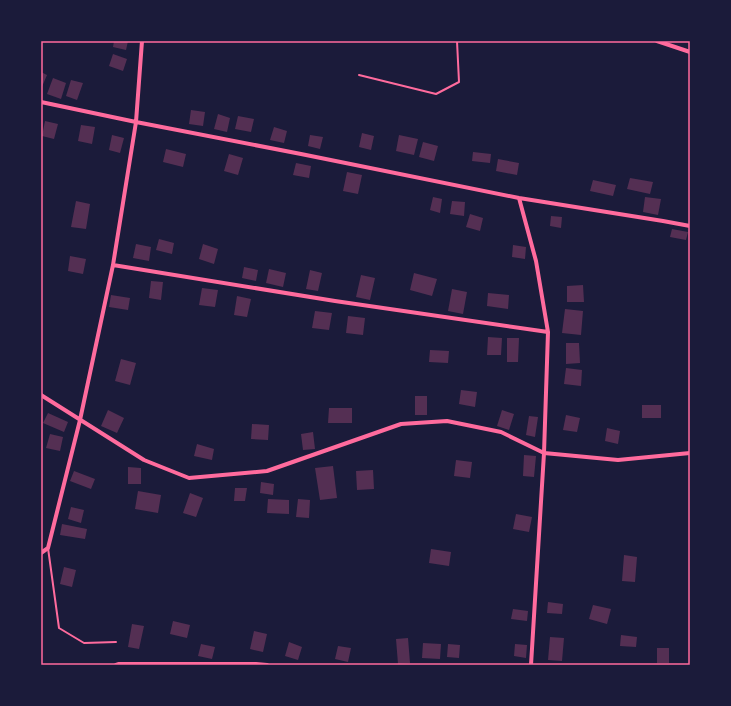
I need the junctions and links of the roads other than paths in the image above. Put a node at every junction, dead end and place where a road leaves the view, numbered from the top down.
1 (142, 41) edge
2 (458, 41) edge
3 (657, 41) edge
4 (690, 52) edge
5 (359, 75) dead end
6 (41, 102) edge
7 (136, 122) junction
8 (519, 198) junction
9 (690, 226) edge
10 (113, 265) junction
11 (548, 332) junction
12 (41, 395) edge
13 (80, 420) junction
14 (544, 453) junction
15 (690, 453) edge
16 (48, 548) junction
17 (41, 553) edge
18 (116, 642) dead end
19 (116, 665) edge
20 (267, 665) edge
21 (531, 665) edge

1 - 7 street
2 - 5 lane
3 - 4 street
6 - 7 street
7 - 8 street
7 - 10 street
8 - 9 street
8 - 11 street
10 - 11 street
10 - 13 street
11 - 14 street
12 - 13 street
13 - 14 street
13 - 16 street
14 - 15 street
14 - 21 street
16 - 17 street
16 - 18 lane
19 - 20 street

